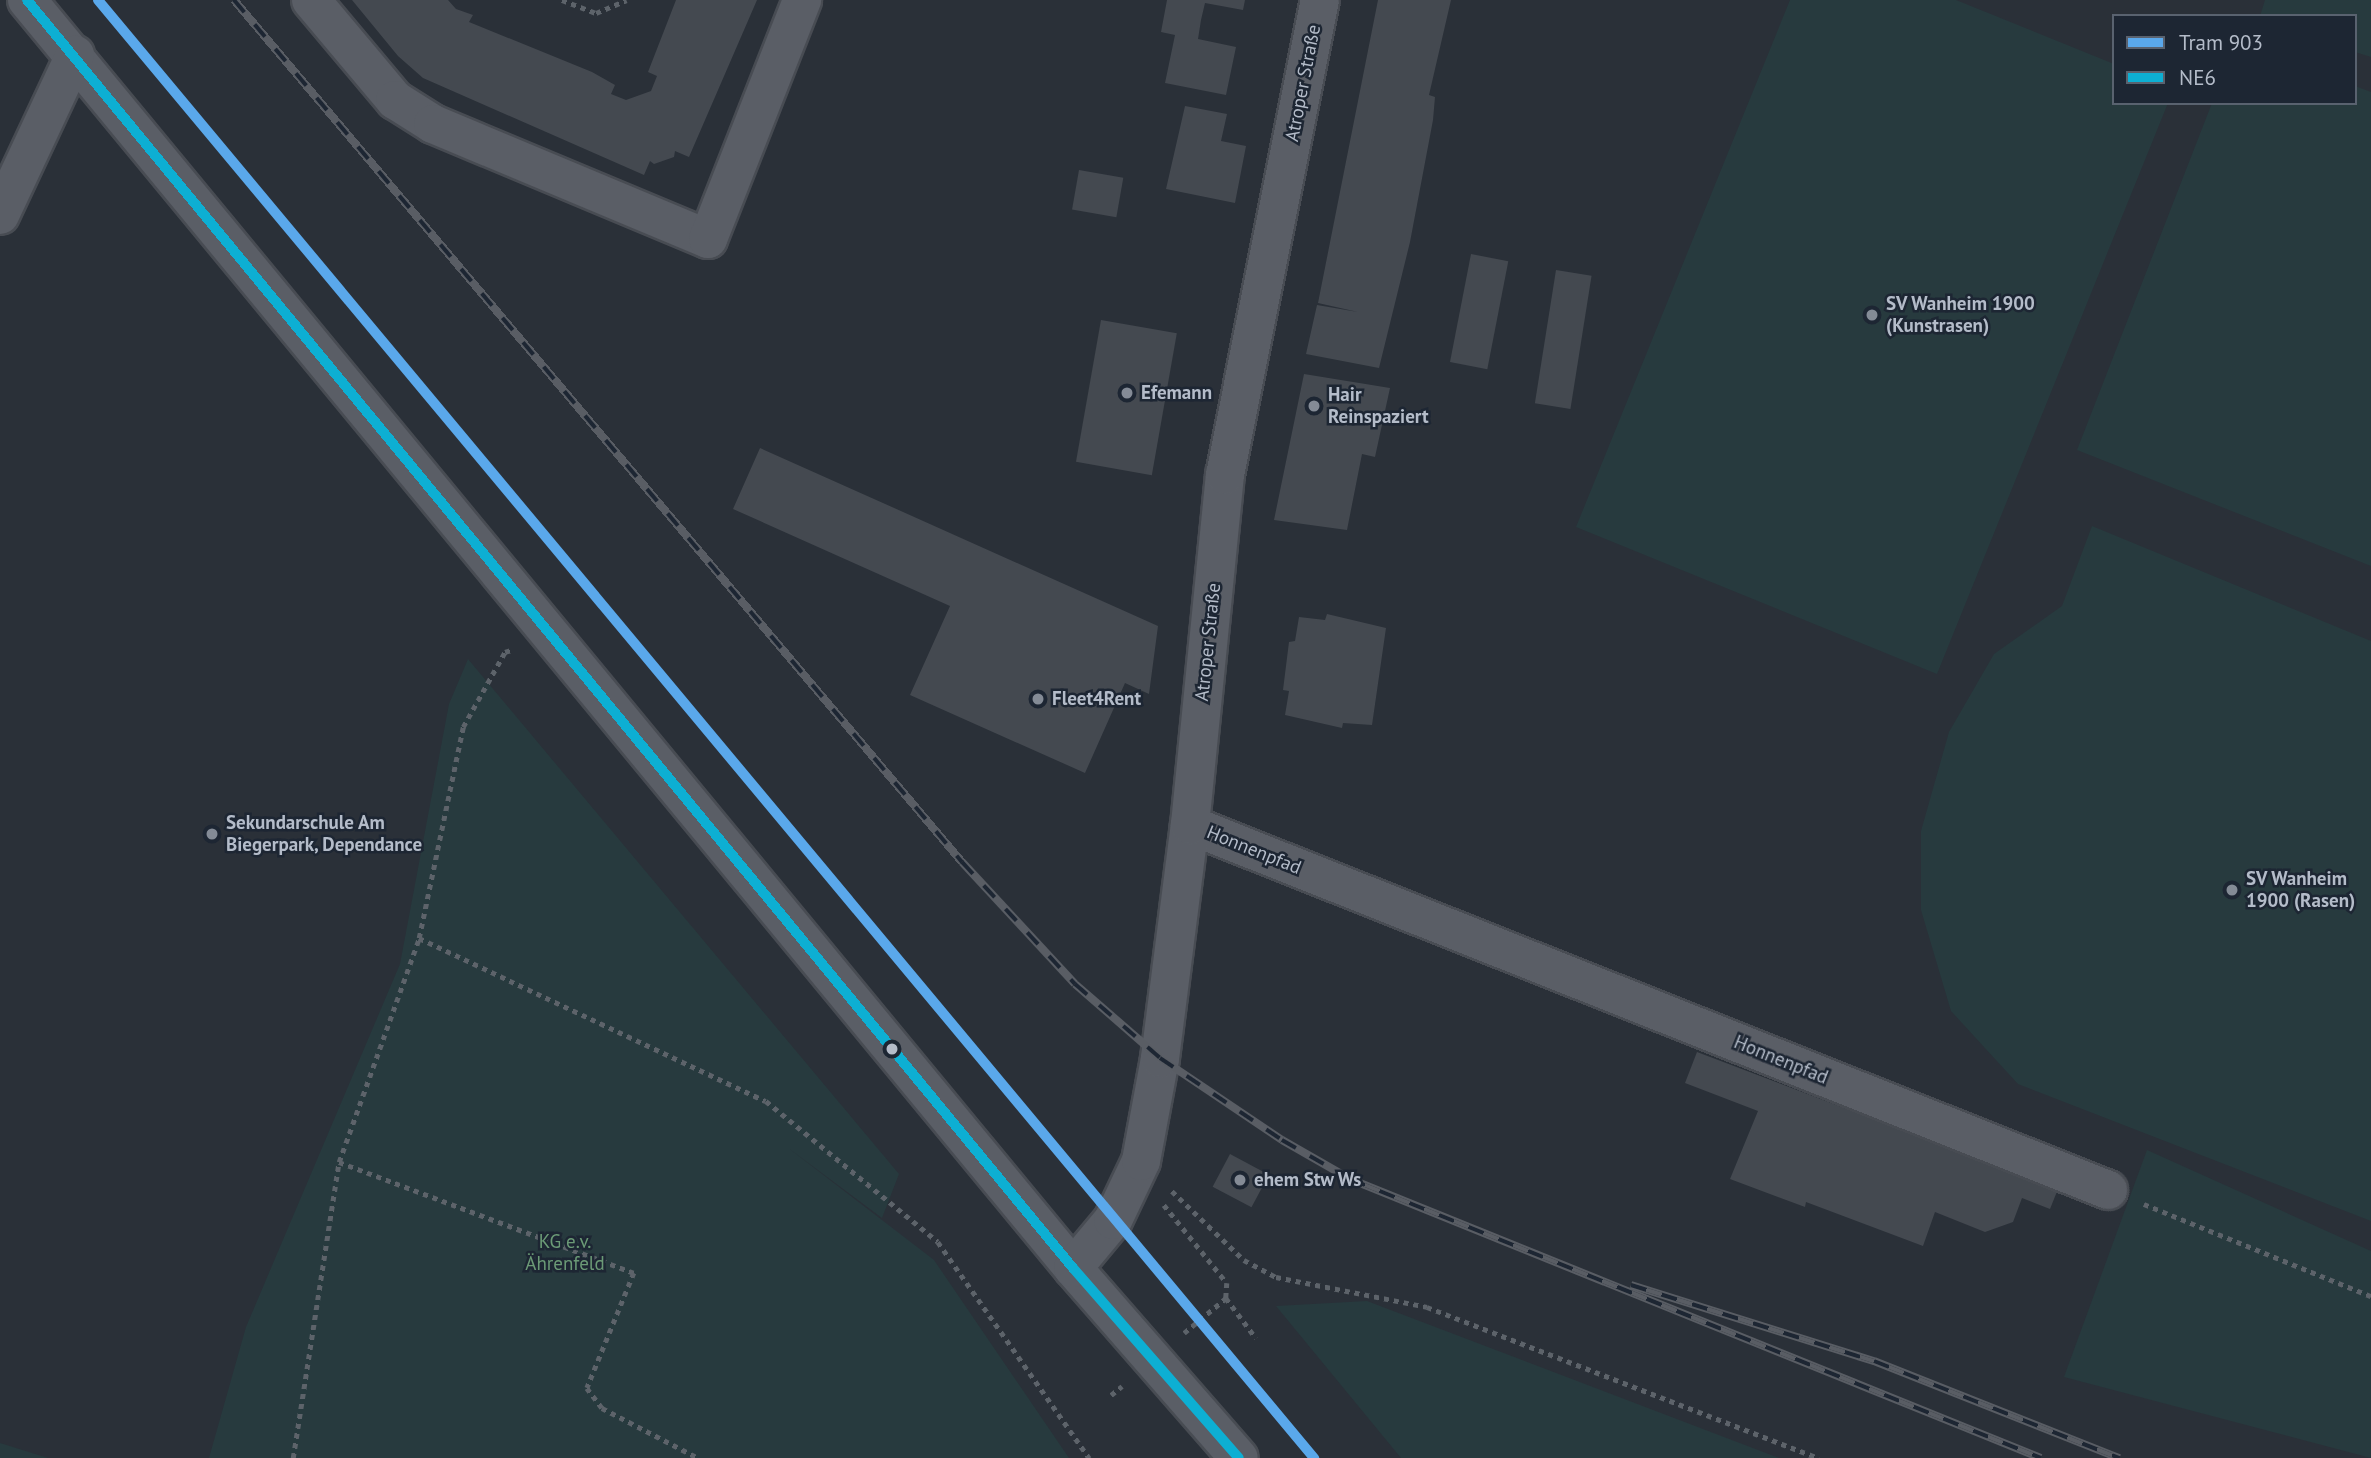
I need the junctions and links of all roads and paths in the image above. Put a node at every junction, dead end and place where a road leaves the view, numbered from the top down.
1 (27, 0) edge
2 (311, 0) edge
3 (562, 0) edge
4 (626, 0) edge
5 (802, 0) edge
6 (1320, 0) edge
7 (75, 55) junction
8 (0, 215) edge
9 (557, 639) junction
10 (1190, 825) junction
11 (419, 939) junction
12 (339, 1162) junction
13 (1139, 1166) junction
14 (2108, 1190) joint
15 (1073, 1268) junction
16 (2371, 1296) edge
17 (1226, 1298) dead end
18 (293, 1458) edge
19 (698, 1458) edge
20 (1089, 1458) edge
21 (1239, 1458) edge
22 (1819, 1458) edge

1 - 7 street
2 - 5 street
3 - 4 path
6 - 10 street, Atroper Straße
7 - 8 street
7 - 9 street
9 - 11 path
9 - 15 street
10 - 13 street, Atroper Straße
10 - 14 street, Honnenpfad
11 - 12 path
11 - 20 path
12 - 18 path
12 - 19 path
13 - 15 street, Atroper Straße
13 - 17 path
13 - 22 path
14 - 16 path
15 - 21 street

